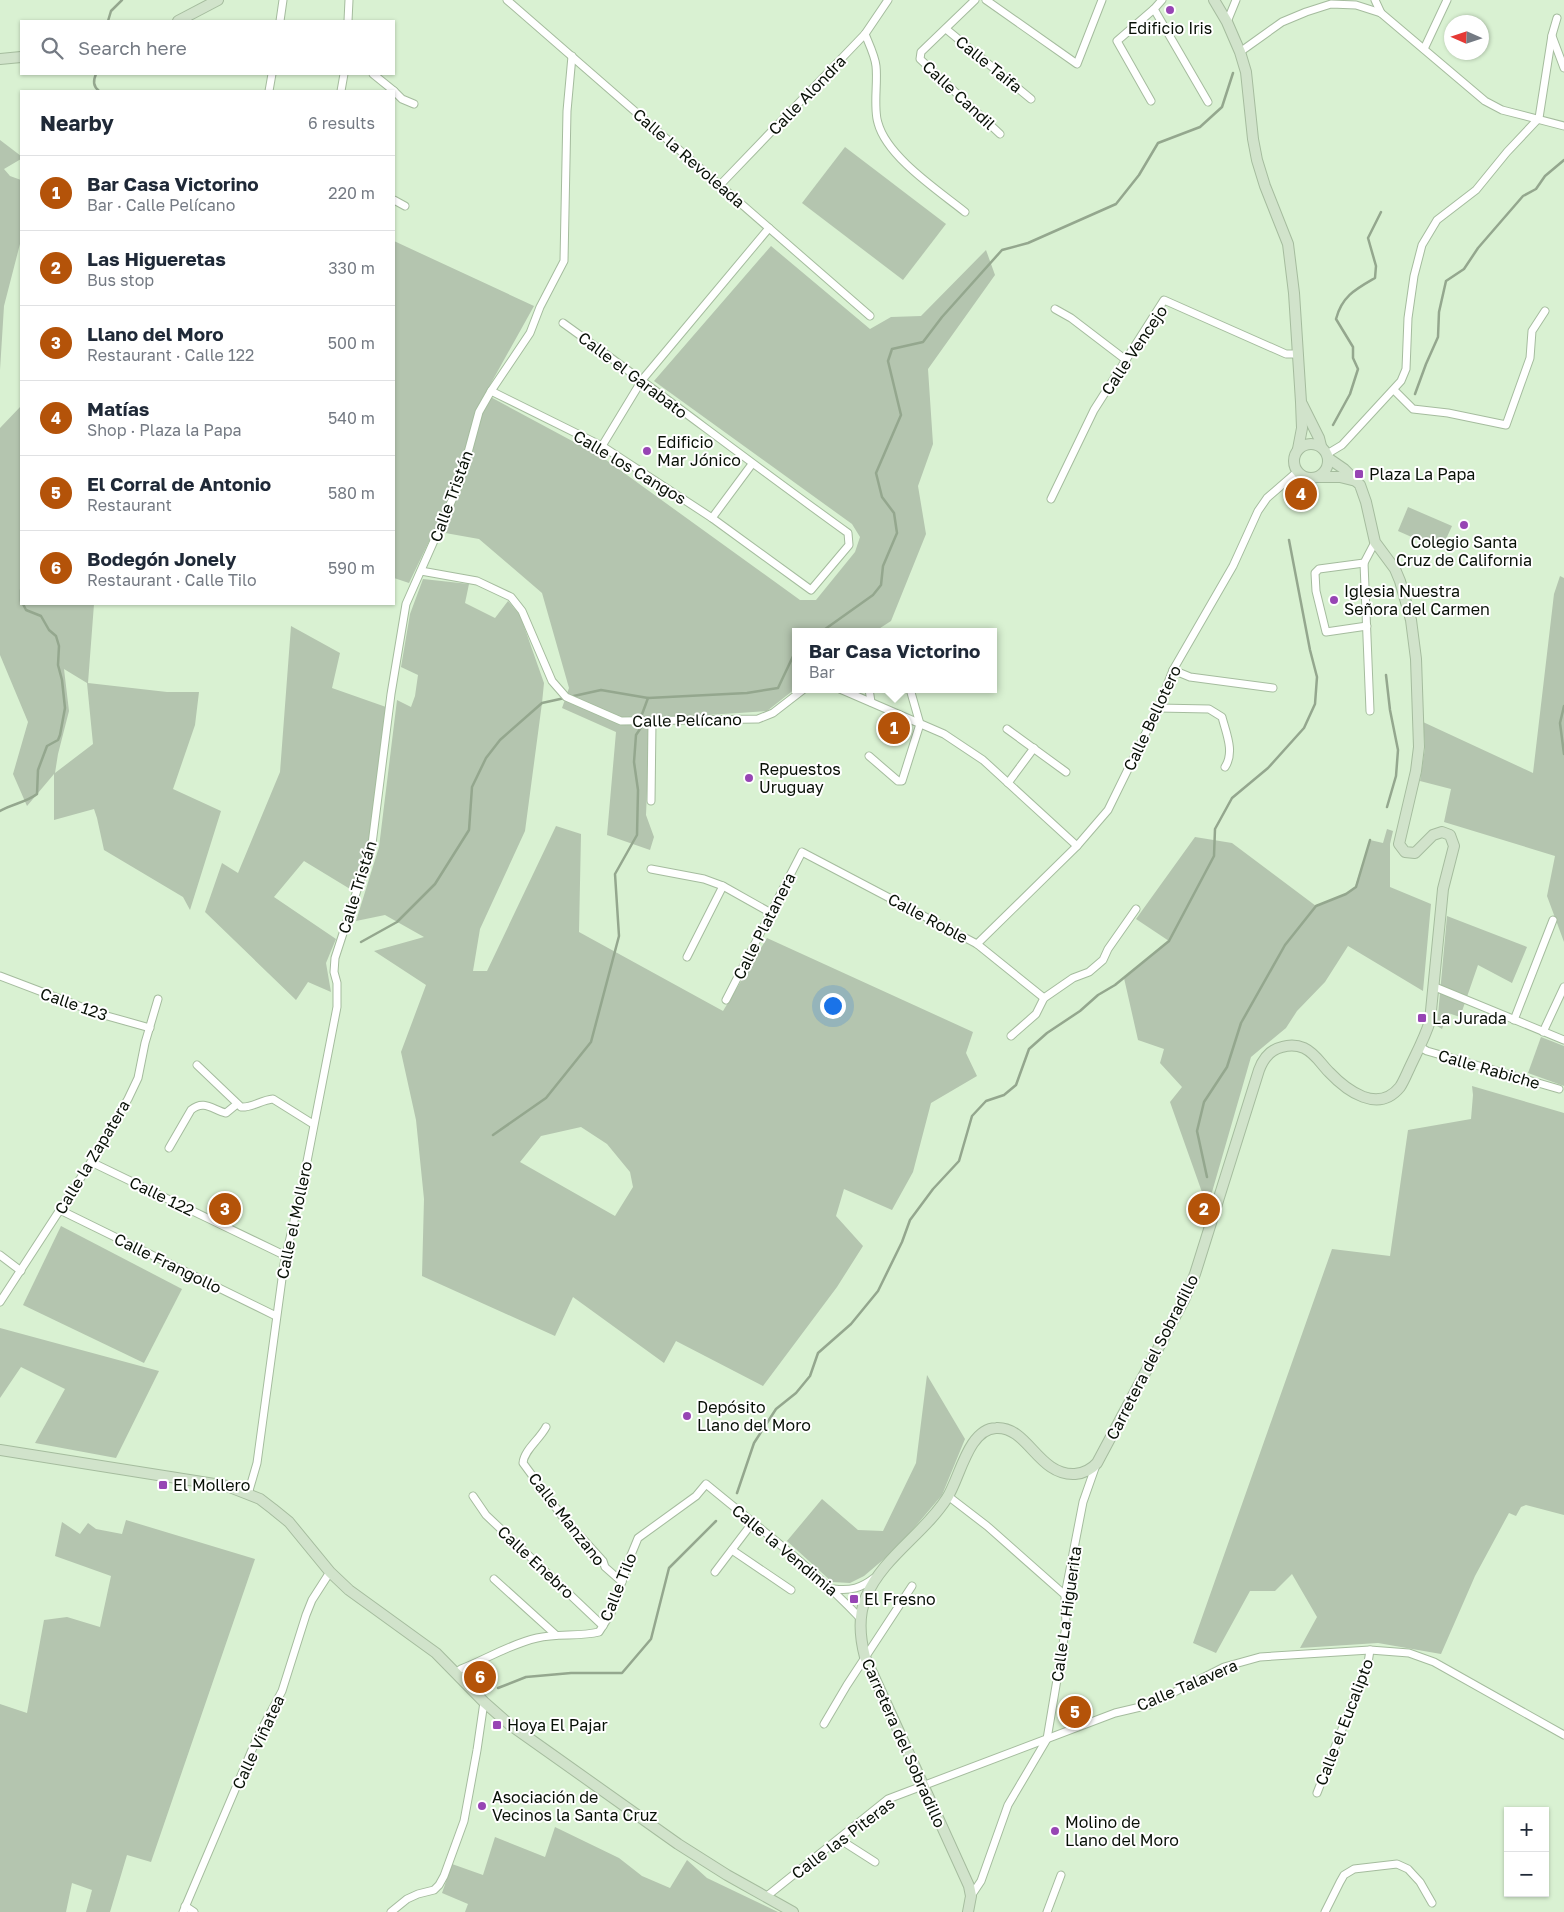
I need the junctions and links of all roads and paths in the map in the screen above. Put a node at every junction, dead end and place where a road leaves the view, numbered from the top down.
1 (218, 0) edge
2 (283, 0) edge
3 (348, 0) edge
4 (507, 0) edge
5 (888, 0) edge
6 (975, 0) edge
7 (986, 0) edge
8 (1102, 0) edge
9 (1162, 0) edge
10 (1214, 0) edge
11 (1236, 0) edge
12 (1375, 0) edge
13 (1447, 0) edge
14 (1331, 2) edge
15 (1154, 9) junction
16 (1381, 13) junction
17 (1557, 18) dead end
18 (180, 20) edge
19 (280, 20) edge
20 (348, 20) edge
21 (1226, 22) junction
22 (946, 29) junction
23 (865, 34) junction
24 (1552, 35) junction
25 (1424, 49) junction
26 (1240, 52) junction
27 (572, 56) junction
28 (20, 57) edge
29 (0, 59) edge
30 (1564, 68) edge
31 (272, 75) edge
32 (344, 75) edge
33 (374, 75) edge
34 (269, 90) edge
35 (341, 90) edge
36 (393, 90) edge
37 (395, 92) edge
38 (1031, 99) dead end
39 (1151, 101) dead end
40 (1208, 102) dead end
41 (414, 104) dead end
42 (1539, 118) junction
43 (1564, 126) edge
44 (1000, 134) dead end
45 (720, 185) junction
46 (395, 201) edge
47 (405, 206) dead end
48 (965, 212) dead end
49 (769, 228) junction
50 (1055, 310) dead end
51 (1545, 310) dead end
52 (870, 316) dead end
53 (563, 323) dead end
54 (1297, 354) junction
55 (1126, 360) junction
56 (642, 380) junction
57 (1394, 390) junction
58 (491, 391) junction
59 (1301, 402) junction
60 (602, 446) junction
61 (1298, 449) junction
62 (1325, 453) junction
63 (752, 464) junction
64 (1297, 472) junction
65 (1318, 477) junction
66 (1356, 481) junction
67 (1052, 499) dead end
68 (712, 518) junction
69 (1375, 542) junction
70 (1364, 563) junction
71 (421, 571) junction
72 (811, 590) joint
73 (1367, 626) junction
74 (1173, 670) junction
75 (1273, 688) dead end
76 (799, 693) edge
77 (850, 693) edge
78 (870, 693) edge
79 (911, 693) edge
80 (872, 702) junction
81 (1158, 708) junction
82 (1370, 710) dead end
83 (652, 722) junction
84 (920, 724) junction
85 (1007, 729) dead end
86 (1034, 748) junction
87 (870, 756) dead end
88 (1225, 767) dead end
89 (1066, 772) dead end
90 (1008, 783) junction
91 (651, 800) dead end
92 (1078, 846) junction
93 (802, 852) joint
94 (651, 869) dead end
95 (723, 886) junction
96 (1136, 909) dead end
97 (771, 913) junction
98 (1553, 920) dead end
99 (977, 944) junction
100 (339, 947) joint
101 (687, 957) dead end
102 (0, 976) edge
103 (1434, 987) junction
104 (1564, 987) edge
105 (1044, 998) junction
106 (158, 999) dead end
107 (726, 1000) dead end
108 (1514, 1020) junction
109 (150, 1028) junction
110 (1543, 1032) junction
111 (1011, 1036) dead end
112 (1564, 1040) edge
113 (1420, 1047) junction
114 (197, 1065) dead end
115 (1559, 1089) dead end
116 (237, 1104) junction
117 (313, 1124) junction
118 (169, 1148) dead end
119 (91, 1162) junction
120 (60, 1210) junction
121 (0, 1256) edge
122 (286, 1256) junction
123 (21, 1270) junction
124 (0, 1302) edge
125 (276, 1316) junction
126 (546, 1428) dead end
127 (0, 1450) edge
128 (1097, 1463) junction
129 (706, 1484) joint
130 (248, 1494) junction
131 (473, 1496) dead end
132 (948, 1496) junction
133 (753, 1522) junction
134 (732, 1550) junction
135 (330, 1572) junction
136 (715, 1572) dead end
137 (880, 1573) junction
138 (494, 1578) dead end
139 (622, 1582) junction
140 (912, 1586) dead end
141 (833, 1589) junction
142 (791, 1590) dead end
143 (1065, 1596) junction
144 (861, 1619) junction
145 (603, 1626) junction
146 (556, 1635) junction
147 (1370, 1650) junction
148 (865, 1657) junction
149 (456, 1673) junction
150 (484, 1702) junction
151 (824, 1724) dead end
152 (1564, 1735) edge
153 (1047, 1739) junction
154 (923, 1786) junction
155 (1317, 1793) dead end
156 (839, 1839) junction
157 (875, 1862) dead end
158 (1061, 1875) dead end
159 (767, 1896) junction
160 (971, 1896) junction
161 (1432, 1903) dead end
162 (184, 1909) edge
163 (194, 1912) edge
164 (391, 1912) edge
165 (793, 1912) edge
166 (968, 1912) edge
167 (1047, 1912) edge
168 (1325, 1912) edge

1 - 18 main road
2 - 19 street
3 - 20 street
4 - 27 street, Calle la Revoleada
5 - 23 street, Calle Alondra
6 - 22 street
7 - 8 street
9 - 15 street
10 - 21 main road
11 - 21 street
12 - 16 street
13 - 25 street
14 - 16 street
14 - 26 street
15 - 39 street
15 - 40 street
16 - 25 street
17 - 24 street
21 - 26 main road
22 - 38 street, Calle Taifa
22 - 44 street, Calle Candil
23 - 45 street, Calle Alondra
23 - 48 street
24 - 30 street
24 - 42 street
25 - 42 street
26 - 54 main road
27 - 45 street, Calle la Revoleada
27 - 58 street, Calle Tristán
28 - 29 main road
31 - 34 street
32 - 35 street
33 - 36 street
37 - 41 street
42 - 43 street
42 - 57 street
45 - 49 street, Calle la Revoleada
46 - 47 street
49 - 52 street, Calle la Revoleada
49 - 56 street
50 - 55 street
51 - 57 street
53 - 56 street, Calle el Garabato
54 - 55 street, Calle Vencejo
54 - 59 main road
55 - 67 street, Calle Vencejo
56 - 60 street
56 - 63 street, Calle el Garabato
57 - 62 street
58 - 60 street, Calle los Cangos
58 - 71 street, Calle Tristán
59 - 61 main road
59 - 62 main road
60 - 68 street, Calle los Cangos
61 - 62 main road
61 - 64 main road
62 - 65 main road
62 - 66 main road, Carretera del Sobradillo
63 - 68 street
63 - 72 street, Calle el Garabato
64 - 65 main road
64 - 74 street, Calle Bellotero
65 - 66 main road
66 - 69 main road, Carretera del Sobradillo
68 - 72 street, Calle los Cangos
69 - 70 street
69 - 103 main road, Carretera del Sobradillo
70 - 73 street
70 - 73 street
71 - 83 street, Calle Pelícano
71 - 100 street, Calle Tristán
73 - 82 street
74 - 75 street
74 - 81 street, Calle Bellotero
76 - 83 street, Calle Pelícano
77 - 80 street
78 - 80 street
79 - 84 street
80 - 84 street
81 - 88 street
81 - 92 street, Calle Bellotero
83 - 91 street
84 - 87 street
84 - 90 street
85 - 86 street
86 - 89 street
86 - 90 street
90 - 92 street
92 - 99 street, Calle Bellotero
93 - 97 street, Calle Platanera
93 - 99 street, Calle Roble
94 - 95 street
95 - 97 street
95 - 101 street
96 - 105 street
97 - 107 street, Calle Platanera
98 - 108 street
99 - 105 street, Calle Roble
100 - 117 street, Calle el Mollero
102 - 109 street, Calle 123
103 - 108 street
103 - 113 main road, Carretera del Sobradillo
104 - 110 street
105 - 111 street
106 - 109 street, Calle la Zapatera
108 - 110 street
109 - 119 street, Calle la Zapatera
110 - 112 street
113 - 115 street, Calle Rabiche
113 - 128 main road, Carretera del Sobradillo
114 - 116 street
116 - 117 street
116 - 118 street
117 - 122 street, Calle el Mollero
119 - 120 street, Calle la Zapatera
119 - 122 street, Calle 122
120 - 123 street, Calle la Zapatera
120 - 125 street, Calle Frangollo
121 - 123 street
122 - 125 street, Calle el Mollero
123 - 124 street, Calle la Zapatera
125 - 130 street, Calle el Mollero
126 - 139 street, Calle Manzano
127 - 130 main road
128 - 132 main road, Carretera del Sobradillo
128 - 143 street, Calle La Higuerita
129 - 133 street, Calle la Vendimia
129 - 139 street, Calle Tilo
130 - 135 main road
131 - 145 street, Calle Enebro
132 - 137 main road, Carretera del Sobradillo
132 - 143 street
133 - 134 street
133 - 141 street, Calle la Vendimia
134 - 136 street
134 - 142 street
135 - 149 main road
135 - 162 street, Calle Viñatea
137 - 141 street
137 - 144 main road, Carretera del Sobradillo
138 - 146 street
139 - 145 street, Calle Tilo
140 - 148 street
141 - 144 street, Calle la Vendimia
143 - 153 street, Calle La Higuerita
144 - 148 main road, Carretera del Sobradillo
145 - 146 street, Calle Tilo
146 - 149 street, Calle Tilo
147 - 152 street, Calle Talavera
147 - 153 street, Calle Talavera
147 - 155 street, Calle el Eucalipto
148 - 151 street
148 - 154 main road, Carretera del Sobradillo
149 - 150 main road
150 - 159 main road
150 - 164 street
153 - 154 street, Calle Talavera
153 - 160 street
154 - 156 street, Calle las Piteras
154 - 160 main road, Carretera del Sobradillo
156 - 157 street
156 - 159 street, Calle las Piteras
158 - 167 street
159 - 165 main road
160 - 166 main road, Carretera del Sobradillo
161 - 168 street
162 - 163 street

